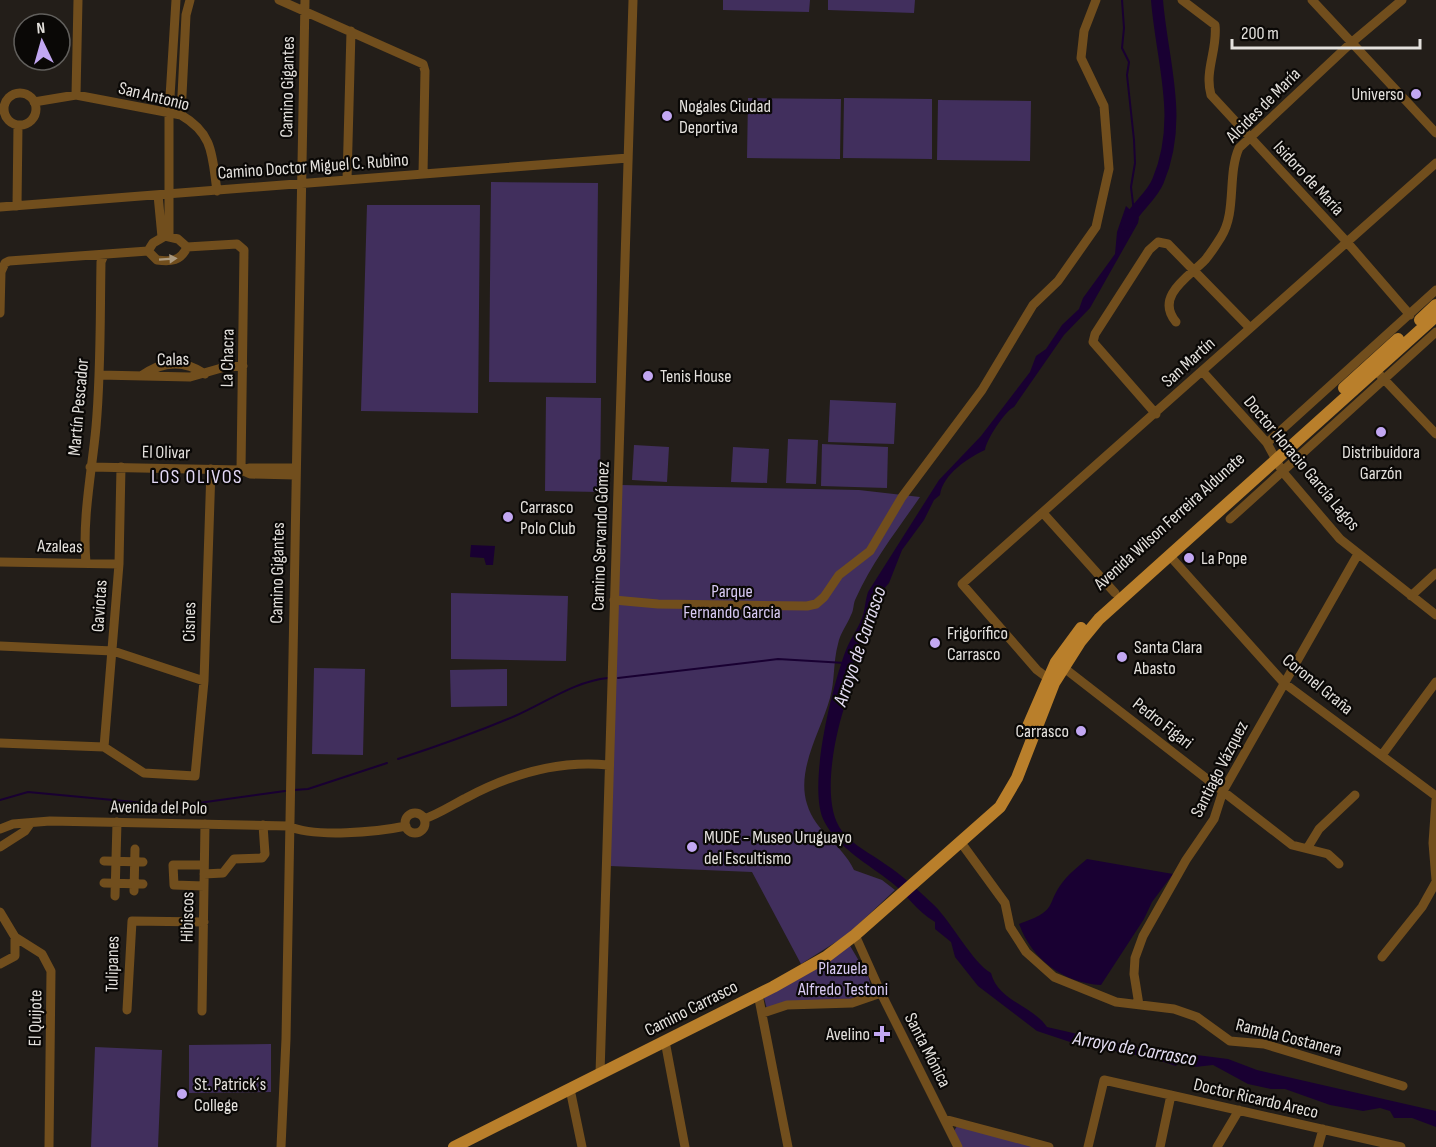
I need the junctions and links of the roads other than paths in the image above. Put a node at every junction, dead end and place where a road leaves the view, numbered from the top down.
1 (78, 0) edge
2 (176, 0) edge
3 (189, 0) edge
4 (279, 0) edge
5 (305, 0) edge
6 (633, 0) edge
7 (1096, 0) edge
8 (1182, 0) edge
9 (1312, 0) edge
10 (1402, 0) edge
11 (305, 11) junction
12 (351, 31) junction
13 (1351, 43) junction
14 (76, 95) junction
15 (3, 99) edge
16 (34, 102) junction
17 (169, 113) junction
18 (181, 115) junction
19 (18, 125) junction
20 (1436, 133) edge
21 (1249, 138) junction
22 (628, 158) junction
23 (1436, 163) edge
24 (423, 174) junction
25 (347, 180) junction
26 (302, 184) junction
27 (217, 190) junction
28 (163, 194) junction
29 (17, 206) junction
30 (0, 207) edge
31 (165, 237) junction
32 (1346, 242) junction
33 (187, 248) junction
34 (148, 251) junction
35 (104, 255) junction
36 (1193, 271) junction
37 (1436, 290) edge
38 (1436, 305) edge
39 (0, 314) edge
40 (1410, 315) junction
41 (1436, 316) edge
42 (1176, 322) dead end
43 (1250, 328) junction
44 (1436, 332) edge
45 (243, 366) junction
46 (1203, 372) junction
47 (205, 374) junction
48 (99, 375) junction
49 (1380, 375) junction
50 (141, 376) junction
51 (1156, 414) junction
52 (1436, 434) edge
53 (1275, 457) junction
54 (90, 466) junction
55 (121, 467) junction
56 (211, 469) junction
57 (241, 470) junction
58 (295, 472) junction
59 (1043, 513) junction
60 (1230, 519) dead end
61 (1358, 554) junction
62 (1169, 555) junction
63 (0, 561) edge
64 (86, 563) junction
65 (119, 564) junction
66 (1436, 573) edge
67 (1115, 593) junction
68 (1411, 596) junction
69 (614, 600) junction
70 (1436, 615) edge
71 (0, 646) edge
72 (113, 651) junction
73 (1060, 664) junction
74 (204, 681) junction
75 (1051, 681) junction
76 (1436, 682) edge
77 (1284, 683) junction
78 (0, 743) edge
79 (104, 747) junction
80 (1382, 755) junction
81 (608, 765) junction
82 (1222, 791) junction
83 (1354, 795) dead end
84 (1436, 798) edge
85 (424, 819) junction
86 (117, 822) junction
87 (30, 824) junction
88 (205, 824) junction
89 (263, 825) junction
90 (288, 826) junction
91 (406, 826) junction
92 (0, 829) edge
93 (962, 844) junction
94 (0, 847) edge
95 (1308, 847) junction
96 (135, 849) dead end
97 (104, 861) dead end
98 (116, 862) junction
99 (139, 862) junction
100 (1339, 864) dead end
101 (204, 869) junction
102 (926, 874) joint
103 (1436, 881) edge
104 (104, 883) dead end
105 (115, 884) junction
106 (204, 886) junction
107 (115, 896) dead end
108 (1436, 904) edge
109 (1422, 907) junction
110 (0, 912) edge
111 (204, 922) junction
112 (855, 935) junction
113 (15, 937) junction
114 (32, 948) junction
115 (15, 957) junction
116 (1382, 957) dead end
117 (0, 964) edge
118 (880, 993) junction
119 (758, 994) junction
120 (1139, 1005) junction
121 (127, 1010) dead end
122 (202, 1011) dead end
123 (764, 1013) junction
124 (665, 1041) junction
125 (600, 1074) junction
126 (1403, 1086) dead end
127 (570, 1089) junction
128 (1172, 1095) junction
129 (1239, 1110) junction
130 (945, 1119) junction
131 (1323, 1130) junction
132 (49, 1147) edge
133 (281, 1147) edge
134 (454, 1147) edge
135 (582, 1147) edge
136 (685, 1147) edge
137 (788, 1147) edge
138 (958, 1147) edge
139 (1049, 1147) edge
140 (1088, 1147) edge
141 (1160, 1147) edge
142 (1218, 1147) edge
143 (1318, 1147) edge
144 (1401, 1147) edge

1 - 14 street
2 - 17 street
3 - 18 street
4 - 11 street
5 - 11 street, Camino Gigantes
6 - 22 street, Camino Servando Gómez
7 - 69 street
8 - 21 street, Isidoro de María
9 - 13 street
10 - 13 street, Alcides de María
11 - 12 street
11 - 26 street, Camino Gigantes
12 - 24 street
12 - 25 street
13 - 20 street
13 - 21 street, Alcides de María
14 - 16 street, San Antonio
14 - 17 street, San Antonio
15 - 16 street
15 - 19 street
16 - 19 street
17 - 18 street, San Antonio
17 - 28 street
18 - 27 street, San Antonio
19 - 29 street
21 - 32 street, Isidoro de María
21 - 36 street, Alcides de María
22 - 24 street, Camino Doctor Miguel C. Rubino
22 - 69 street, Camino Servando Gómez
23 - 32 street, San Martín
24 - 25 street, Camino Doctor Miguel C. Rubino
25 - 26 street, Camino Doctor Miguel C. Rubino
26 - 27 street, Camino Doctor Miguel C. Rubino
26 - 58 street, Camino Gigantes
27 - 28 street, Camino Doctor Miguel C. Rubino
28 - 29 street, Camino Doctor Miguel C. Rubino
28 - 31 street
29 - 30 street, Camino Doctor Miguel C. Rubino
31 - 33 street
31 - 34 street
32 - 40 street, Isidoro de María
32 - 43 street, San Martín
34 -> 33 street
33 - 45 street, La Chacra
34 - 35 street
35 - 39 street
35 - 48 street, Martín Pescador
36 - 42 street, Alcides de María
36 - 43 street
36 - 51 street
37 - 40 street, Avenida Wilson Ferreira Aldunate
38 - 53 main road, Avenida Wilson Ferreira Aldunate
40 - 53 street, Avenida Wilson Ferreira Aldunate
41 - 49 main road, Avenida Wilson Ferreira Aldunate
43 - 46 street, San Martín
44 - 49 street, Avenida Wilson Ferreira Aldunate
45 - 47 street, Calas
45 - 57 street, La Chacra
46 - 51 street, San Martín
46 - 53 street, Doctor Horacio García Lagos
47 - 50 street, Calas
47 - 50 street, Calas
48 - 50 street, Calas
48 - 54 street, Martín Pescador
49 - 52 street
49 - 53 main road, Avenida Wilson Ferreira Aldunate
51 - 59 street, San Martín
53 - 60 street, Avenida Wilson Ferreira Aldunate
53 - 61 street, Doctor Horacio García Lagos
53 - 62 main road, Avenida Wilson Ferreira Aldunate
53 - 67 main road, Avenida Wilson Ferreira Aldunate
54 - 55 street, El Olivar
54 - 64 street, Martín Pescador
55 - 56 street, El Olivar
55 - 65 street, Gaviotas
56 - 57 street, El Olivar
56 - 74 street, Cisnes
57 - 58 street, El Olivar
58 - 90 street, Camino Gigantes
59 - 67 street
59 - 75 street, San Martín
61 - 68 street, Doctor Horacio García Lagos
61 - 77 street, Santiago Vázquez
62 - 73 main road, Avenida Wilson Ferreira Aldunate
62 - 77 street, Coronel Graña
63 - 64 street, Azaleas
64 - 65 street, Azaleas
65 - 72 street, Gaviotas
66 - 68 street
67 - 73 main road, Avenida Wilson Ferreira Aldunate
68 - 70 street, Doctor Horacio García Lagos
69 - 81 street, Camino Servando Gómez
71 - 72 street
72 - 74 street
72 - 79 street, Gaviotas
73 - 75 main road, Avenida Wilson Ferreira Aldunate
73 - 82 street, Pedro Figari
74 - 79 street, Cisnes
75 - 93 main road, Avenida Wilson Ferreira Aldunate
76 - 80 street
77 - 80 street, Coronel Graña
77 - 82 street, Santiago Vázquez
78 - 79 street
80 - 84 street, Coronel Graña
81 - 85 street
81 - 125 street, Camino Servando Gómez
82 - 95 street, Pedro Figari
82 - 120 street, Santiago Vázquez
83 - 95 street
84 - 103 street
85 - 91 street
85 - 91 street
86 - 87 street, Avenida del Polo
86 - 88 street, Avenida del Polo
86 - 98 street
87 - 92 street, Avenida del Polo
87 - 94 street
88 - 89 street, Avenida del Polo
88 - 101 street, Hibiscos
89 - 90 street, Avenida del Polo
89 - 101 street
90 - 91 street, Avenida del Polo
90 - 133 street, Camino Gigantes
93 - 102 main road, Avenida Wilson Ferreira Aldunate
93 - 120 street, Rambla Costanera
95 - 100 street, Pedro Figari
96 - 99 street
97 - 98 street
98 - 99 street
98 - 105 street
99 - 105 street
101 - 106 street, Hibiscos
101 - 106 street
102 - 112 main road, Camino Carrasco
103 - 109 street
104 - 105 street
105 - 107 street
106 - 111 street, Hibiscos
108 - 109 street
109 - 116 street
110 - 113 street, El Quijote
111 - 121 street, Tulipanes
111 - 122 street, Hibiscos
112 - 118 street, Santa Mónica
112 - 119 main road, Camino Carrasco
113 - 114 street, El Quijote
113 - 115 street
114 - 115 street
114 - 132 street, El Quijote
115 - 117 street
118 - 123 street
118 - 130 street, Santa Mónica
119 - 123 street
119 - 124 main road, Camino Carrasco
120 - 126 street, Rambla Costanera
123 - 137 street
124 - 125 main road, Camino Carrasco
124 - 136 street
125 - 127 main road, Camino Carrasco
127 - 134 main road, Camino Carrasco
127 - 135 street
128 - 129 street, Doctor Ricardo Areco
128 - 140 street, Doctor Ricardo Areco
128 - 141 street
129 - 131 street, Doctor Ricardo Areco
129 - 142 street
130 - 138 street, Santa Mónica
130 - 139 street
131 - 143 street
131 - 144 street, Doctor Ricardo Areco

